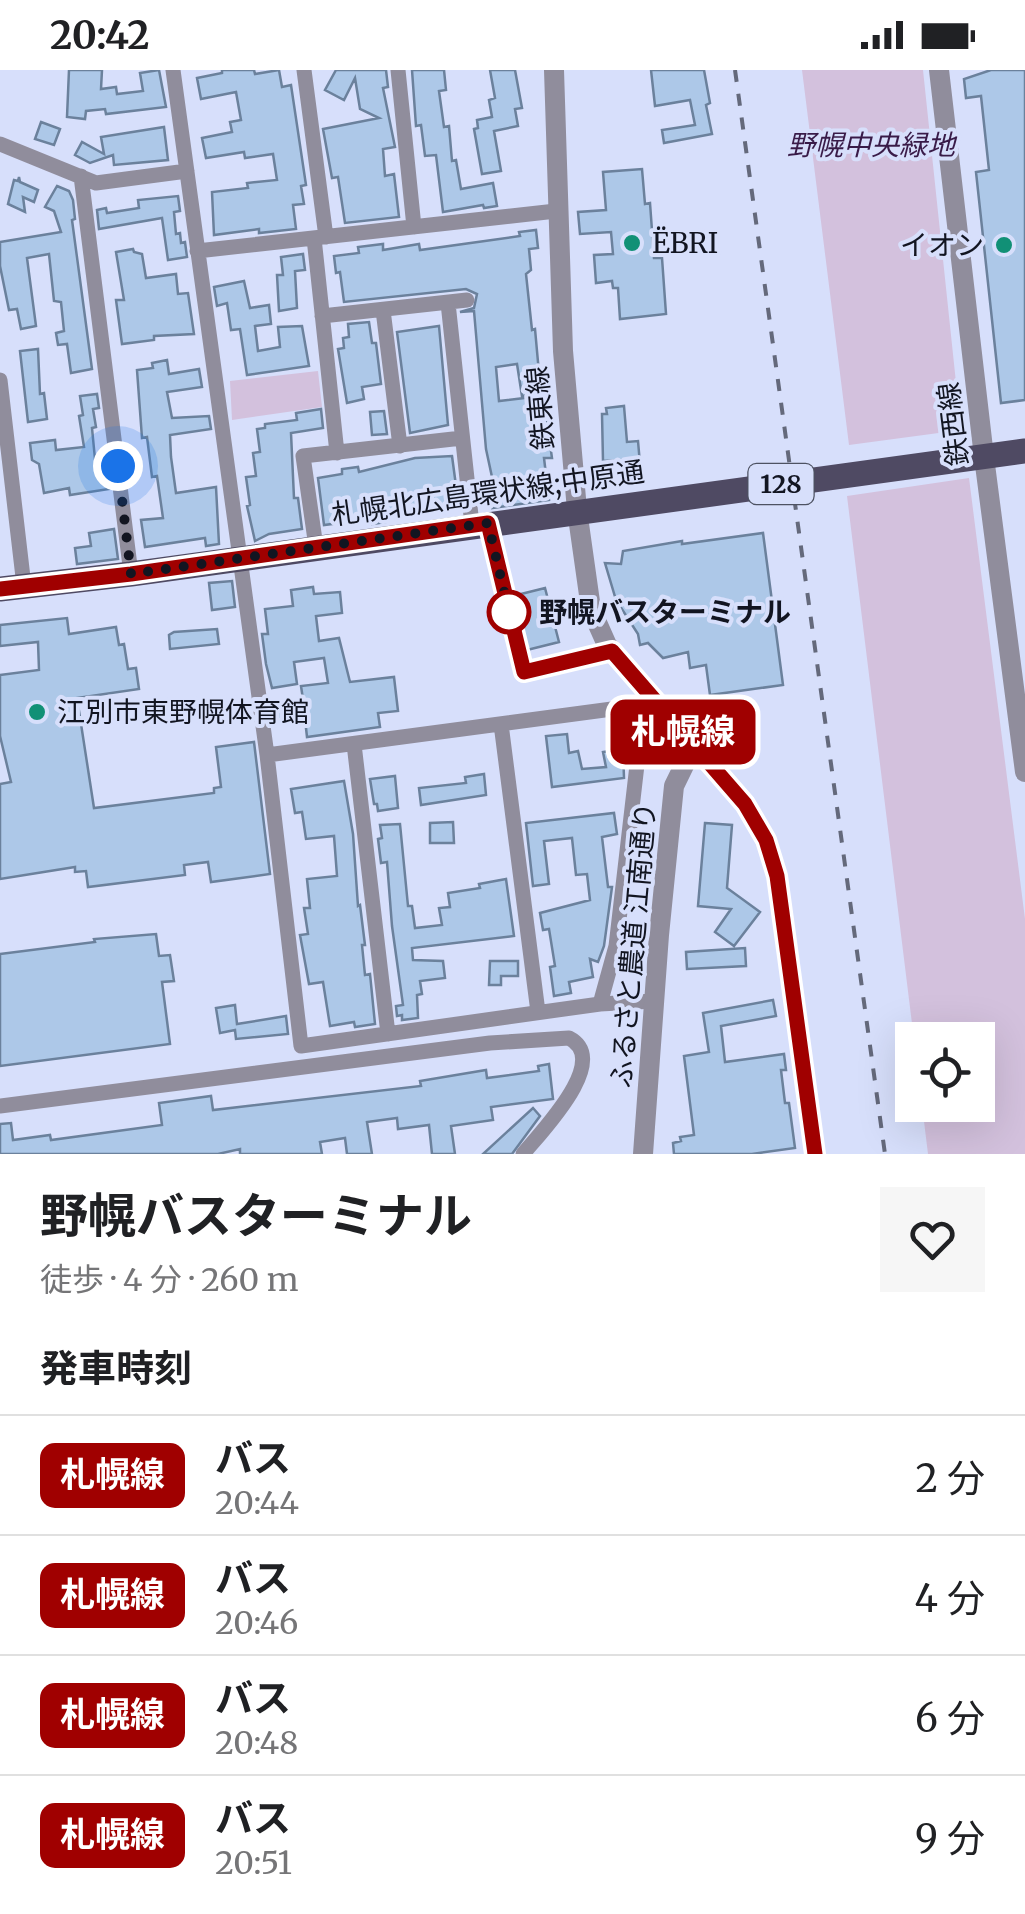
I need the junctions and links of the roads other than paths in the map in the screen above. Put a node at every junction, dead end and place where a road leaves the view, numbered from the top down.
1 (173, 70) edge
2 (304, 70) edge
3 (398, 70) edge
4 (554, 70) edge
5 (939, 70) edge
6 (0, 144) edge
7 (186, 171) junction
8 (80, 176) junction
9 (556, 211) junction
10 (414, 227) junction
11 (320, 238) junction
12 (198, 251) junction
13 (466, 300) dead end
14 (448, 302) junction
15 (383, 310) junction
16 (322, 316) junction
17 (0, 380) edge
18 (2, 414) edge
19 (462, 438) junction
20 (400, 446) junction
21 (1025, 452) edge
22 (337, 453) junction
23 (984, 457) junction
24 (7, 499) edge
25 (577, 510) junction
26 (480, 524) junction
27 (316, 547) junction
28 (239, 558) junction
29 (131, 574) junction
30 (12, 587) edge
31 (612, 651) junction
32 (1020, 698) edge
33 (657, 703) junction
34 (627, 707) junction
35 (500, 724) junction
36 (354, 744) junction
37 (694, 745) junction
38 (267, 756) junction
39 (1025, 772) edge
40 (654, 1001) junction
41 (600, 1004) junction
42 (538, 1012) junction
43 (388, 1034) junction
44 (0, 1106) edge
45 (522, 1154) edge
46 (643, 1154) edge
47 (815, 1154) edge

1 - 7 street
2 - 11 street
3 - 10 street
4 - 9 street, 鉄東線
5 - 23 street, 鉄西線
6 - 8 street
7 - 8 street
7 - 12 street
8 - 29 street
9 - 10 street
9 - 25 street, 鉄東線
10 - 11 street
11 - 12 street
11 - 16 street
12 - 28 street
13 - 14 street
14 - 15 street
14 - 19 street
15 - 16 street
15 - 20 street
16 - 22 street
17 - 18 street
18 - 24 street
19 - 20 street
19 - 26 street
20 - 22 street
21 - 23 main road, 128
22 - 27 street
23 - 25 main road, 札幌北広島環状線;中原通 / 128
23 - 32 street, 鉄西線
24 - 30 street
25 - 26 main road, 札幌北広島環状線;中原通 / 128
25 - 31 street, 鉄東線
26 - 27 main road, 札幌北広島環状線;中原通 / 128
26 - 31 lane
27 - 28 main road, 札幌北広島環状線;中原通 / 128
28 - 29 main road, 札幌北広島環状線;中原通 / 128
28 - 38 street
29 - 30 main road, 札幌北広島環状線;中原通 / 128
31 - 33 street, 鉄東線
32 - 39 street, 鉄西線
33 - 34 street
33 - 37 street, 鉄東線
34 - 35 street
34 - 41 street
35 - 36 street
35 - 42 street
36 - 38 street
36 - 43 street
37 - 40 street, ふるさと農道 江南通り
37 - 47 street, 鉄東線
38 - 43 street
40 - 41 street
40 - 46 street, ふるさと農道 江南通り
41 - 42 street
42 - 43 street
44 - 45 street

